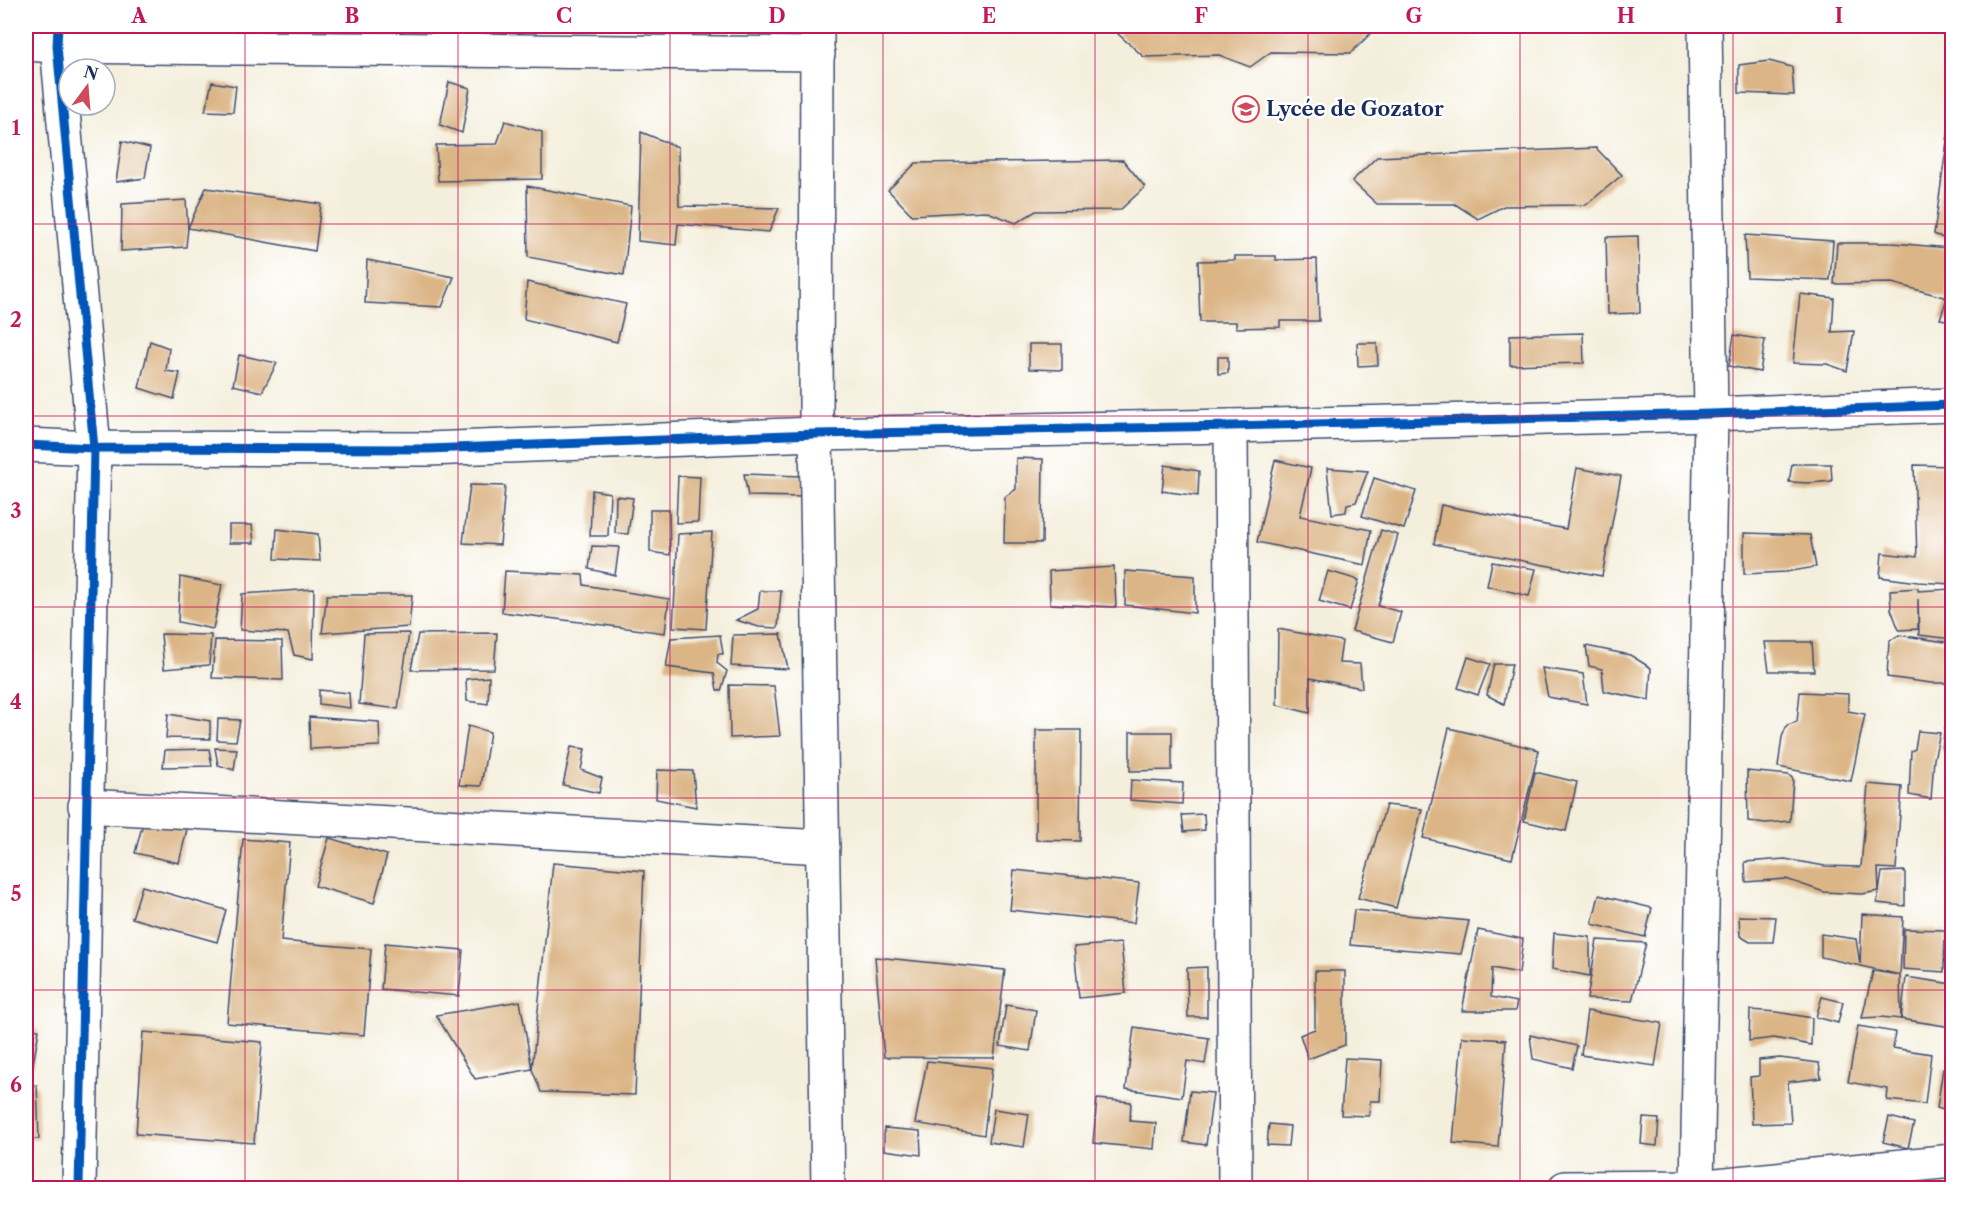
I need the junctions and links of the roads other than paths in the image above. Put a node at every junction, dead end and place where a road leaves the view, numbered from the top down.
1 (1705, 26) edge
2 (1711, 26) edge
3 (58, 36) edge
4 (818, 40) edge
5 (26, 44) edge
6 (1953, 405) edge
7 (1711, 414) junction
8 (1231, 426) junction
9 (816, 434) junction
10 (26, 445) edge
11 (94, 448) junction
12 (85, 806) junction
13 (823, 847) junction
14 (1953, 1161) edge
15 (79, 1188) edge
16 (828, 1188) edge
17 (1235, 1188) edge
18 (1565, 1188) edge
19 (1697, 1188) edge

1 - 2 street
1 - 7 street
3 - 4 street
3 - 5 street
3 - 11 street
4 - 9 street
6 - 7 street
7 - 8 street
7 - 19 street
8 - 9 street
8 - 17 street
9 - 11 street
9 - 13 street
10 - 11 street
11 - 12 street
12 - 13 street
12 - 15 street
13 - 16 street
14 - 19 street
18 - 19 street

